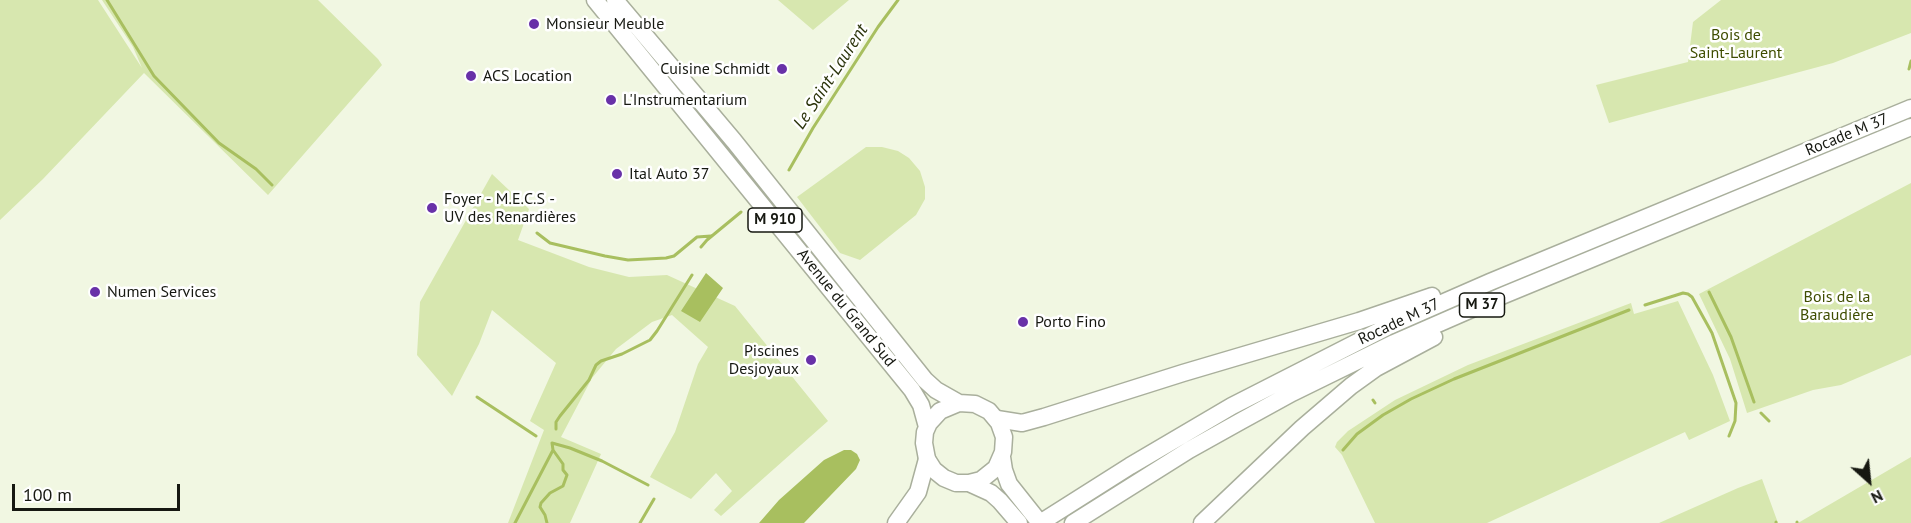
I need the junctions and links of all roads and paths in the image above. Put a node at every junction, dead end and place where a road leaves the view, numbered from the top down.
1 (595, 0) edge
2 (615, 0) edge
3 (1911, 108) edge
4 (1911, 127) edge
5 (1490, 282) junction
6 (1504, 295) junction
7 (959, 403) junction
8 (997, 419) junction
9 (927, 427) junction
10 (1002, 457) junction
11 (927, 459) junction
12 (969, 483) junction
13 (1017, 512) edge
14 (896, 523) edge
15 (1040, 523) edge
16 (1073, 523) edge
17 (1202, 523) edge

1 - 9 main road, Avenue du Grand Sud / M 910
2 - 7 main road, Avenue du Grand Sud / M 910
3 - 5 main road, Rocade M 37 / M 37
4 - 6 main road, Rocade M 37 / M 37
5 - 8 main road
5 - 15 main road, Rocade M 37 / M 37
6 - 16 main road, Rocade M 37 / M 37
6 - 17 main road
7 - 8 main road, M 910
7 - 9 main road
8 - 10 main road
9 - 11 main road, M 910
10 - 12 main road
10 - 13 main road
11 - 12 main road
11 - 14 main road
12 - 13 main road
13 - 15 main road

